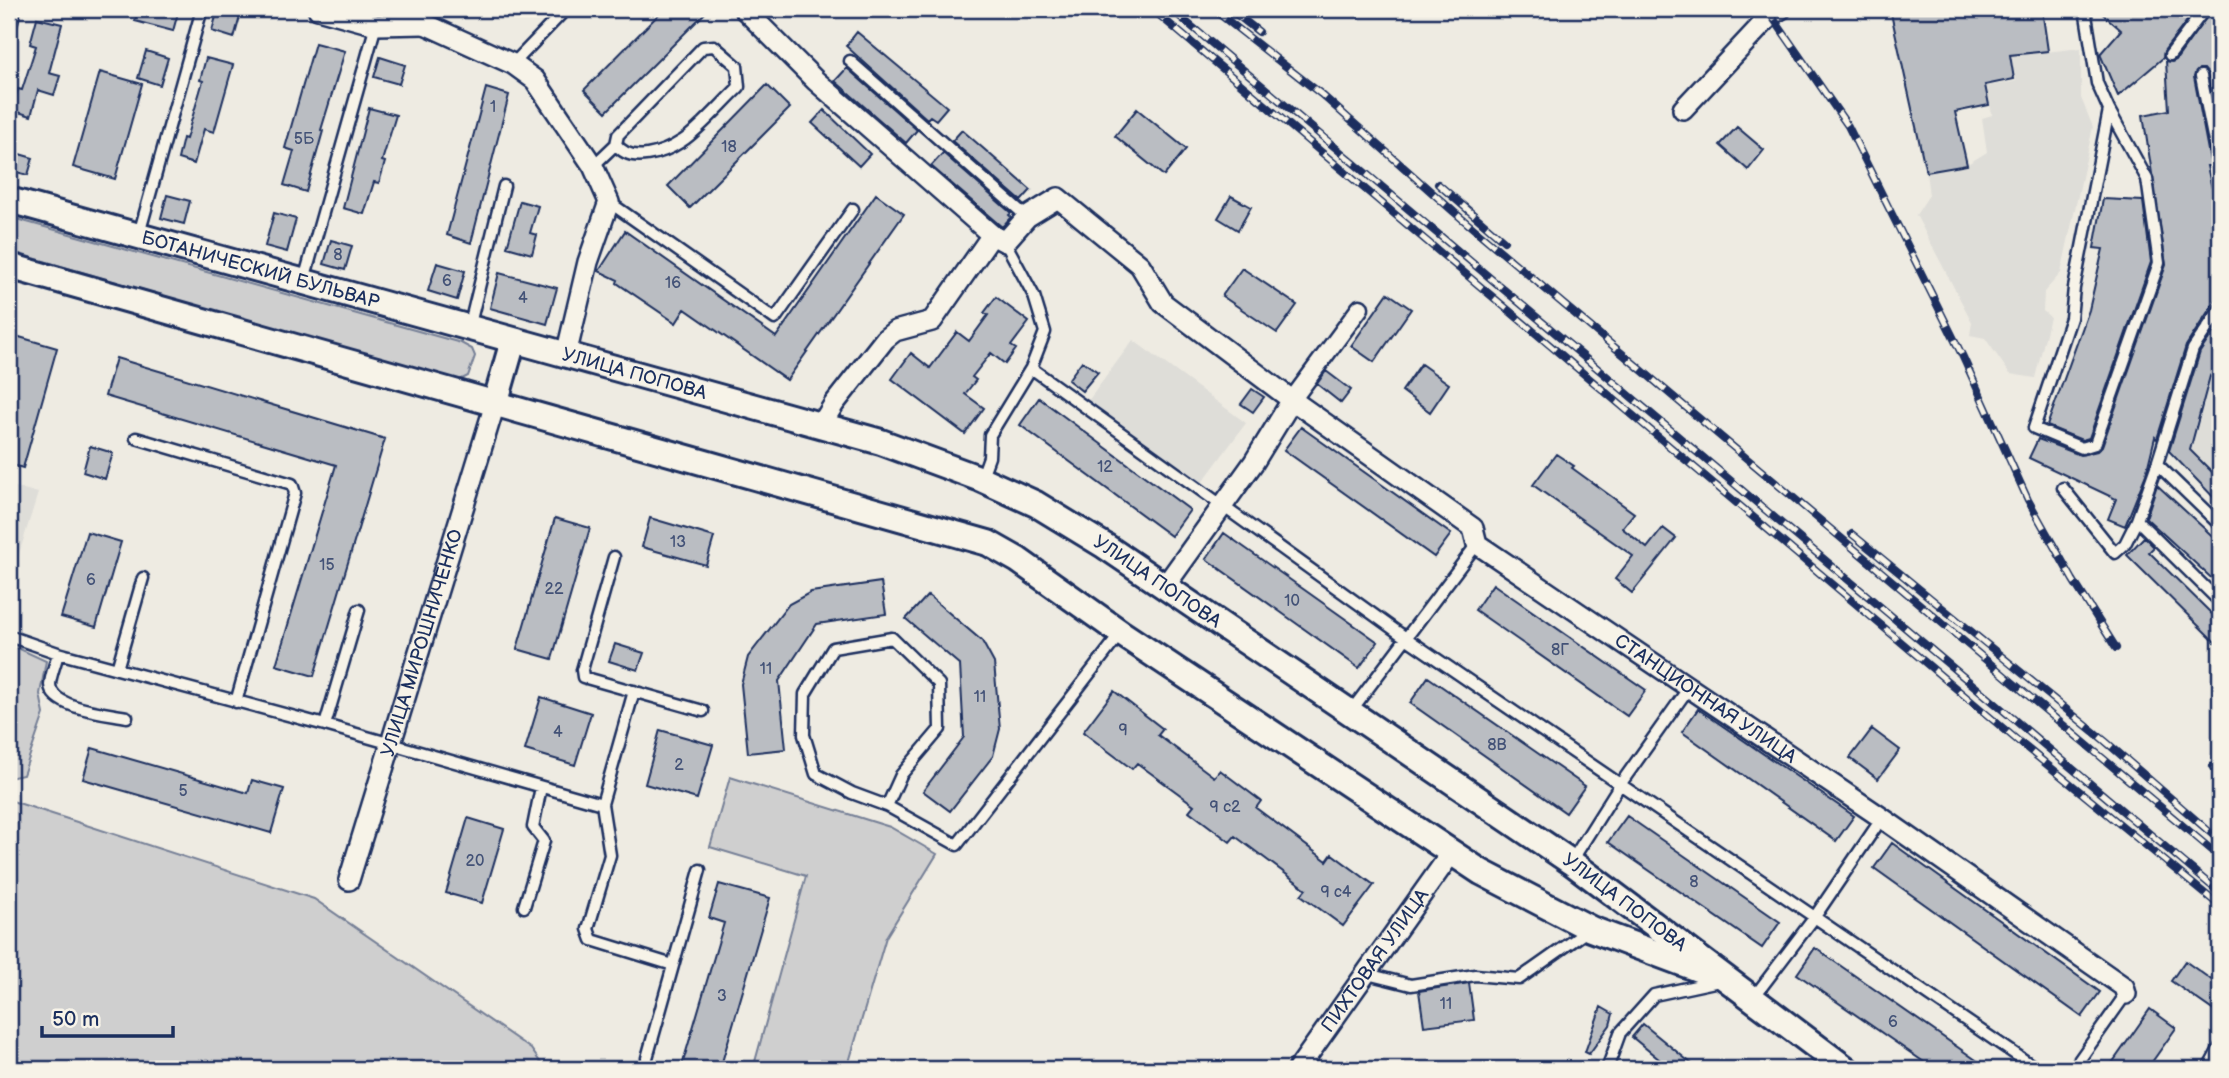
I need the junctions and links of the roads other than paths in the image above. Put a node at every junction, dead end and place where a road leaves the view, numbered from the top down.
1 (15, 9) edge
2 (202, 9) edge
3 (318, 9) edge
4 (566, 9) edge
5 (744, 9) edge
6 (1781, 9) edge
7 (2085, 9) edge
8 (2205, 9) edge
9 (421, 16) edge
10 (376, 25) junction
11 (9, 33) edge
12 (2170, 55) dead end
13 (850, 61) dead end
14 (513, 64) junction
15 (2201, 76) dead end
16 (1683, 109) dead end
17 (2109, 110) junction
18 (616, 144) junction
19 (593, 166) junction
20 (2220, 172) edge
21 (504, 186) dead end
22 (9, 200) edge
23 (609, 202) junction
24 (853, 209) dead end
25 (1027, 217) junction
26 (138, 236) junction
27 (998, 239) junction
28 (9, 266) edge
29 (303, 282) junction
30 (1360, 308) dead end
31 (2220, 309) edge
32 (469, 328) junction
33 (513, 341) junction
34 (566, 355) junction
35 (1031, 368) junction
36 (1292, 400) junction
37 (495, 404) junction
38 (821, 425) junction
39 (136, 438) dead end
40 (2157, 464) junction
41 (981, 479) junction
42 (2063, 488) dead end
43 (1223, 506) junction
44 (2137, 520) junction
45 (2220, 525) edge
46 (1477, 544) junction
47 (614, 557) dead end
48 (143, 578) dead end
49 (1165, 586) junction
50 (2220, 603) edge
51 (359, 610) dead end
52 (1122, 633) junction
53 (9, 636) edge
54 (1406, 638) junction
55 (58, 653) junction
56 (117, 669) junction
57 (1688, 688) junction
58 (634, 691) junction
59 (236, 702) junction
60 (703, 711) dead end
61 (1350, 711) junction
62 (127, 717) dead end
63 (325, 725) junction
64 (391, 745) junction
65 (1619, 786) junction
66 (541, 787) junction
67 (603, 804) junction
68 (887, 806) junction
69 (1882, 818) junction
70 (1451, 852) junction
71 (1571, 862) junction
72 (700, 870) dead end
73 (349, 880) dead end
74 (524, 907) dead end
75 (1814, 918) junction
76 (1591, 929) junction
77 (673, 965) junction
78 (1367, 974) junction
79 (1725, 980) junction
80 (2126, 994) joint
81 (1753, 999) junction
82 (2220, 1047) edge
83 (648, 1058) dead end
84 (1298, 1069) edge
85 (1607, 1069) edge
86 (1846, 1069) edge
87 (2037, 1069) edge
88 (2073, 1069) edge
89 (2208, 1069) edge

1 - 11 lane
2 - 26 lane
3 - 10 street
4 - 14 lane
5 - 27 street
6 - 16 street
7 - 17 lane
8 - 12 lane
9 - 10 street
9 - 14 street
10 - 29 lane
13 - 25 lane
14 - 19 street
15 - 20 lane
17 - 17 lane
18 - 18 lane
18 - 19 lane
19 - 23 street
21 - 32 lane
22 - 26 street, БОТАНИЧЕСКИЙ БУЛЬВАР
23 - 24 lane
23 - 34 street
25 - 27 street
25 - 36 street, СТАНЦИОННАЯ УЛИЦА
26 - 29 street, БОТАНИЧЕСКИЙ БУЛЬВАР
27 - 35 lane
27 - 38 street
28 - 37 street
29 - 32 street, БОТАНИЧЕСКИЙ БУЛЬВАР
30 - 36 street
31 - 40 lane
32 - 33 street, БОТАНИЧЕСКИЙ БУЛЬВАР
33 - 34 street, УЛИЦА ПОПОВА
33 - 37 street
34 - 38 street, УЛИЦА ПОПОВА
35 - 41 lane
35 - 43 lane
36 - 43 street
36 - 46 street, СТАНЦИОННАЯ УЛИЦА
37 - 52 street, УЛИЦА ПОПОВА
37 - 64 street, УЛИЦА МИРОШНИЧЕНКО
38 - 41 street, УЛИЦА ПОПОВА
39 - 59 lane
40 - 44 lane
40 - 45 lane
41 - 49 street, УЛИЦА ПОПОВА
42 - 44 lane
43 - 49 street
43 - 54 lane
44 - 50 lane
46 - 54 lane
46 - 57 street, СТАНЦИОННАЯ УЛИЦА
47 - 58 lane
48 - 56 lane
49 - 61 street, УЛИЦА ПОПОВА
51 - 63 lane
52 - 68 lane
52 - 70 street, УЛИЦА ПОПОВА
53 - 55 lane
54 - 61 lane
54 - 65 lane
55 - 56 lane
55 - 62 lane
56 - 59 lane
57 - 65 lane
57 - 69 street, СТАНЦИОННАЯ УЛИЦА
58 - 60 lane
58 - 67 lane
59 - 63 lane
61 - 71 street, УЛИЦА ПОПОВА
63 - 64 lane
64 - 66 lane
64 - 73 street, УЛИЦА МИРОШНИЧЕНКО
65 - 71 lane
65 - 75 lane
66 - 67 lane
66 - 74 lane
67 - 77 lane
68 - 68 lane
69 - 75 lane
69 - 80 street, СТАНЦИОННАЯ УЛИЦА
70 - 76 street, УЛИЦА ПОПОВА
70 - 78 street, ПИХТОВАЯ УЛИЦА
71 - 79 street, УЛИЦА ПОПОВА
72 - 77 lane
75 - 81 lane
75 - 87 lane
76 - 78 lane
76 - 79 street, УЛИЦА ПОПОВА
77 - 83 lane
78 - 84 street, ПИХТОВАЯ УЛИЦА
79 - 81 street, УЛИЦА ПОПОВА
79 - 85 lane
80 - 88 lane
81 - 86 street, УЛИЦА ПОПОВА
82 - 89 lane

